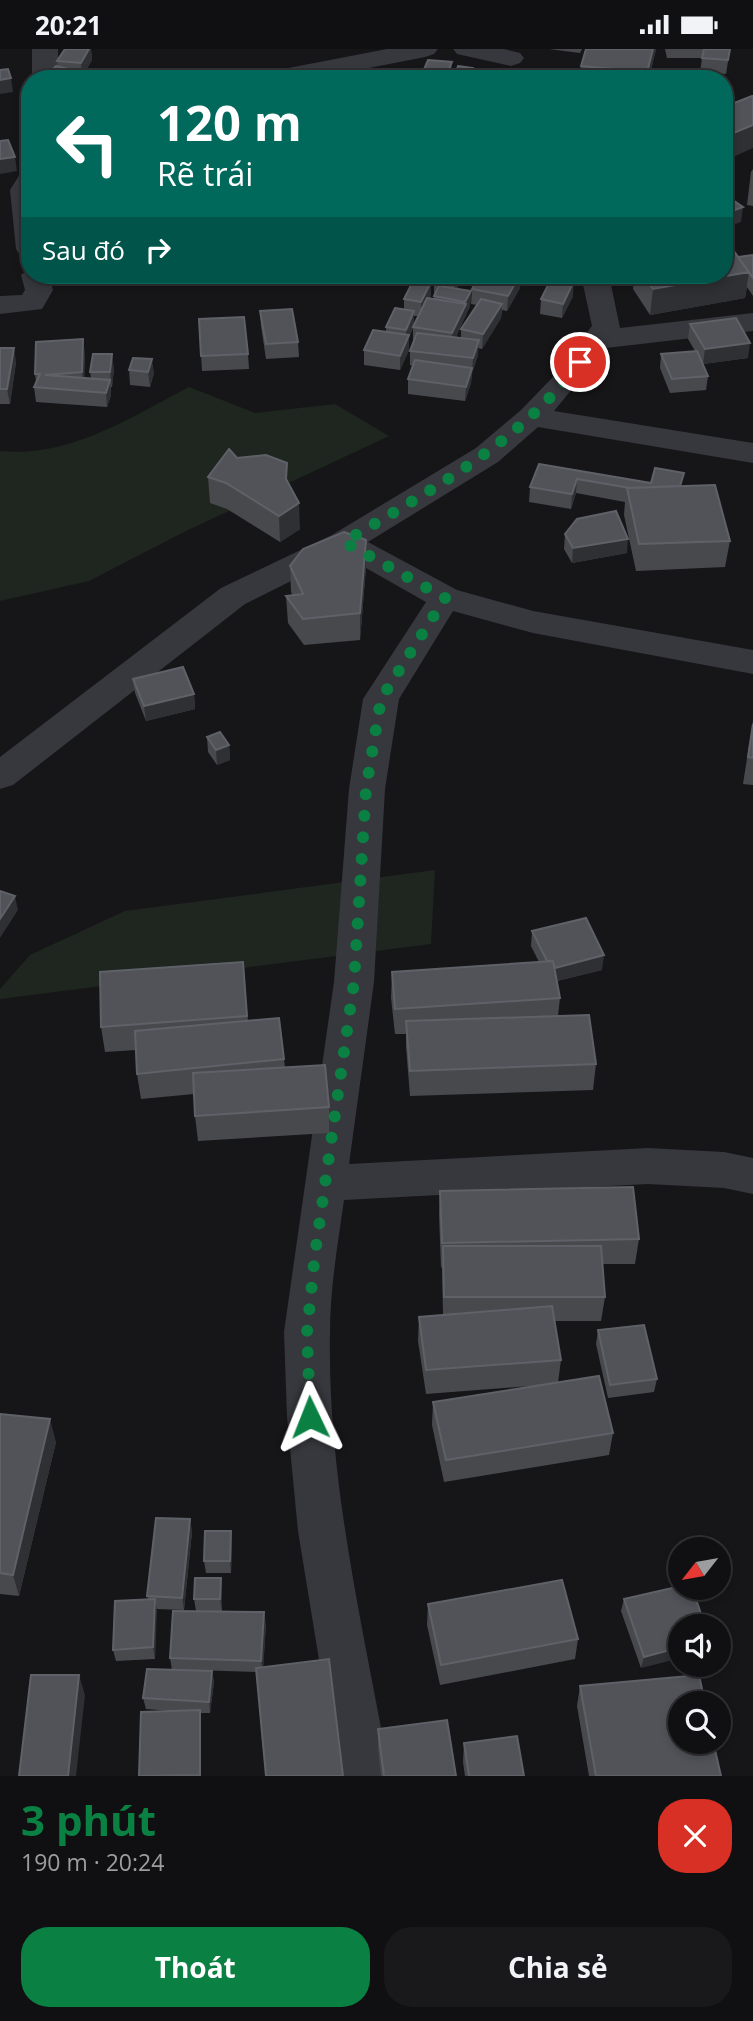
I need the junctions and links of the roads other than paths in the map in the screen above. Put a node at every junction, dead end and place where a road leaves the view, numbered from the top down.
1 (45, 49) edge
2 (425, 49) edge
3 (466, 49) edge
4 (510, 62) edge
5 (44, 70) edge
6 (318, 70) edge
7 (38, 284) edge
8 (597, 284) edge
9 (0, 305) edge
10 (753, 322) edge
11 (596, 340) junction
12 (532, 417) junction
13 (753, 453) edge
14 (344, 542) junction
15 (445, 598) junction
16 (753, 662) edge
17 (0, 776) edge
18 (753, 1176) edge
19 (325, 1183) junction
20 (363, 1776) edge

1 - 5 street
2 - 6 street
3 - 4 street
7 - 9 street
8 - 11 street
10 - 11 street
11 - 12 street
12 - 13 street
12 - 14 street
14 - 15 street
14 - 17 street
15 - 16 street
15 - 19 street
18 - 19 street
19 - 20 street

